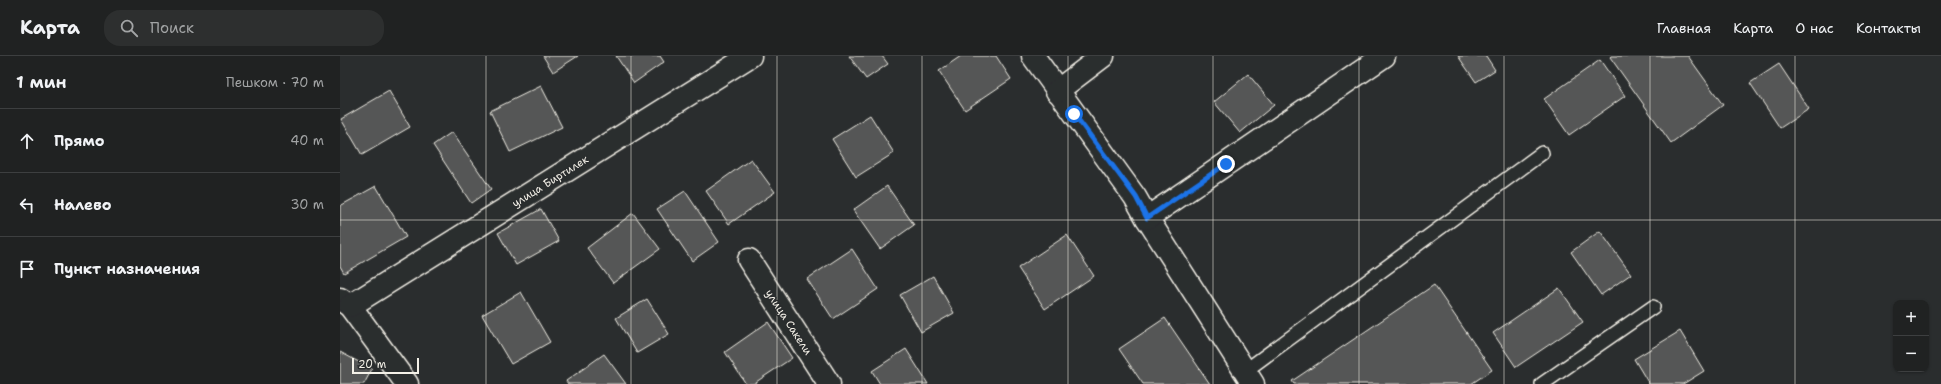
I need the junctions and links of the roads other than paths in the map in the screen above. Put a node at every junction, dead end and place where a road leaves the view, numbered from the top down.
1 (750, 56) edge
2 (1033, 56) edge
3 (1103, 56) edge
4 (1384, 56) edge
5 (1057, 91) junction
6 (1542, 153) dead end
7 (1147, 218) junction
8 (749, 260) dead end
9 (345, 303) edge
10 (1653, 307) dead end
11 (1249, 377) edge
12 (407, 384) edge
13 (829, 384) edge
14 (1542, 384) edge

1 - 9 street, улица Биртилек
2 - 5 street
3 - 5 street
4 - 7 street
5 - 7 street
6 - 11 lane
7 - 11 street
8 - 13 street, улица Сакели
9 - 12 street
10 - 14 lane

